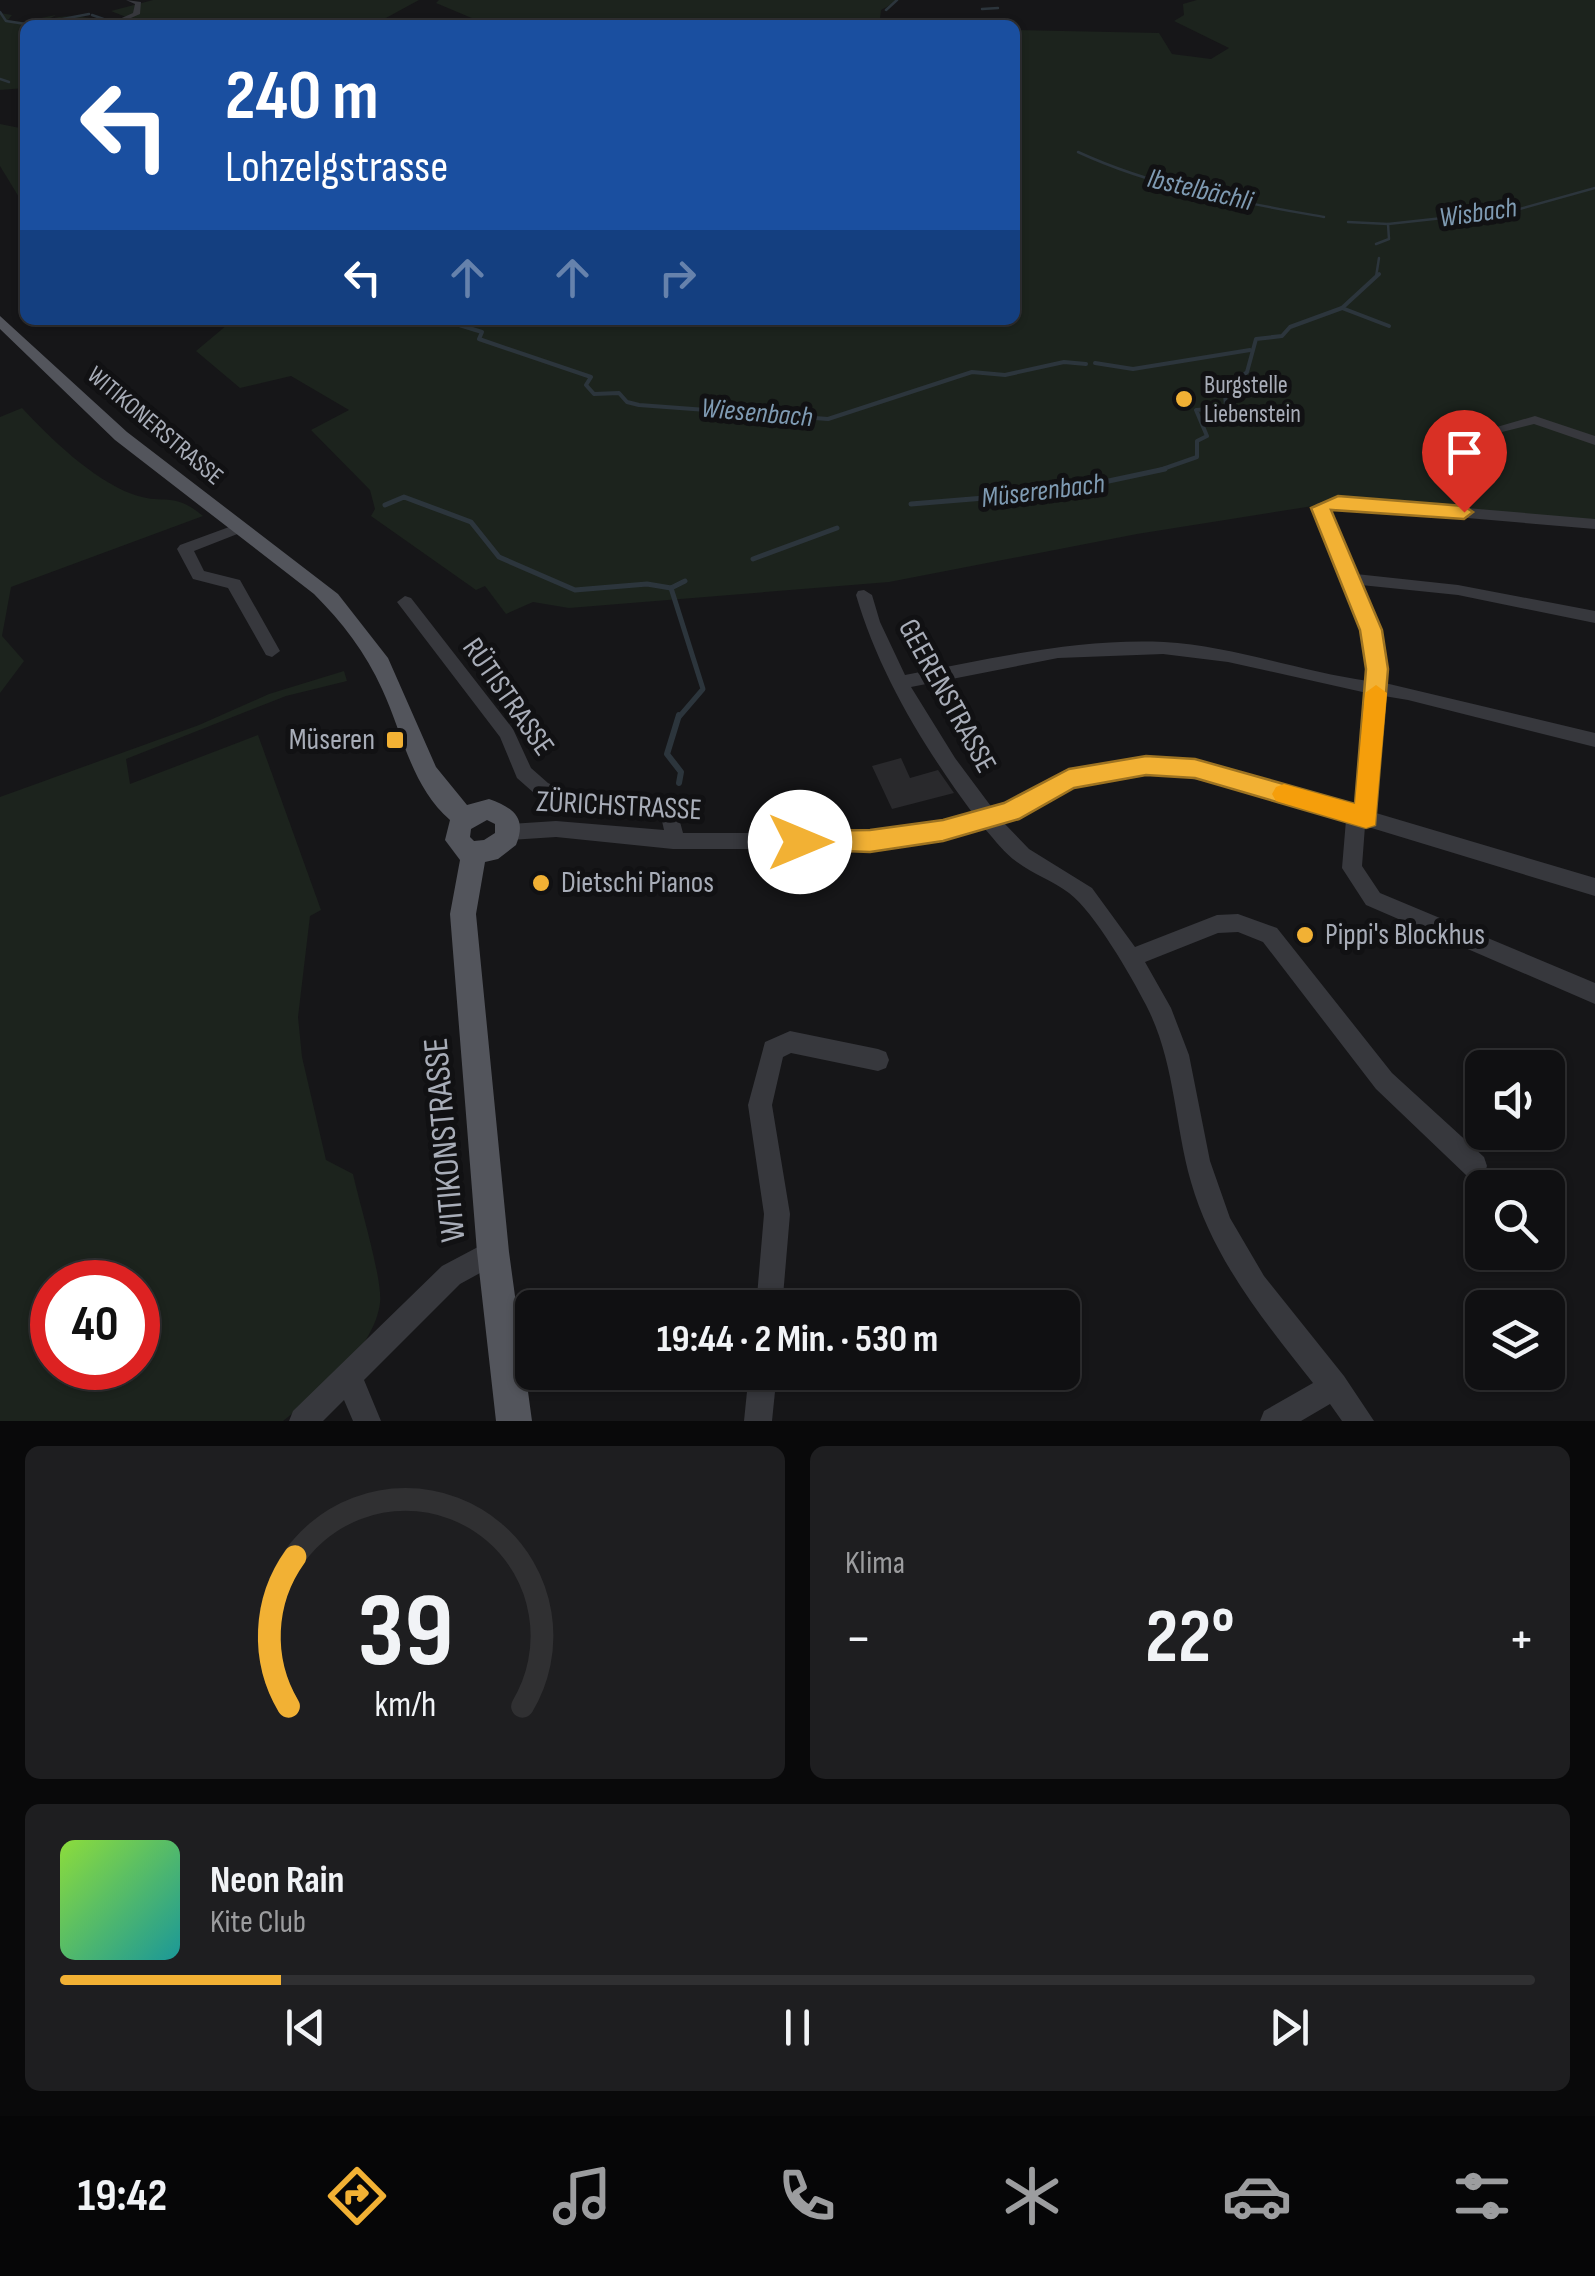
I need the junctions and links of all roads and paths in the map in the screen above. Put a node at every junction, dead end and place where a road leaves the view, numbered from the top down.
1 (129, 0) edge
2 (124, 20) edge
3 (0, 321) edge
4 (1490, 431) dead end
5 (1595, 441) edge
6 (1595, 524) edge
7 (240, 528) junction
8 (1351, 579) junction
9 (864, 595) dead end
10 (405, 602) dead end
11 (1595, 617) edge
12 (272, 652) dead end
13 (903, 682) junction
14 (1376, 687) junction
15 (1595, 740) edge
16 (1361, 816) junction
17 (465, 818) junction
18 (989, 820) junction
19 (510, 832) junction
20 (673, 841) junction
21 (474, 853) junction
22 (1595, 887) edge
23 (1129, 959) junction
24 (1595, 994) edge
25 (878, 1060) dead end
26 (1475, 1166) dead end
27 (493, 1252) junction
28 (771, 1290) edge
29 (349, 1378) junction
30 (1334, 1386) junction
31 (761, 1390) edge
32 (303, 1421) edge
33 (366, 1421) edge
34 (514, 1421) edge
35 (758, 1421) edge
36 (1274, 1421) edge
37 (1360, 1421) edge

1 - 2 street
3 - 7 main road, WITIKONERSTRASSE
4 - 5 street
6 - 8 street
7 - 12 street
7 - 17 main road, WITIKONERSTRASSE
8 - 11 street
8 - 14 street
9 - 13 street, GEERENSTRASSE
10 - 20 street, RÜTISTRASSE
13 - 14 street
13 - 18 street, GEERENSTRASSE
14 - 15 street
14 - 16 street
16 - 18 street, ZÜRICHSTRASSE
16 - 22 street, ZÜRICHSTRASSE
16 - 24 street
17 - 19 main road
17 - 21 main road
18 - 20 street, ZÜRICHSTRASSE
18 - 23 street, GEERENSTRASSE
19 - 20 street, ZÜRICHSTRASSE
19 - 21 main road
21 - 27 main road, WITIKONSTRASSE
23 - 26 street
23 - 30 street, GEERENSTRASSE
25 - 28 street
27 - 29 street
27 - 34 main road, WITIKONSTRASSE
29 - 32 street
29 - 33 street
30 - 36 street
30 - 37 street, GEERENSTRASSE
31 - 35 street

